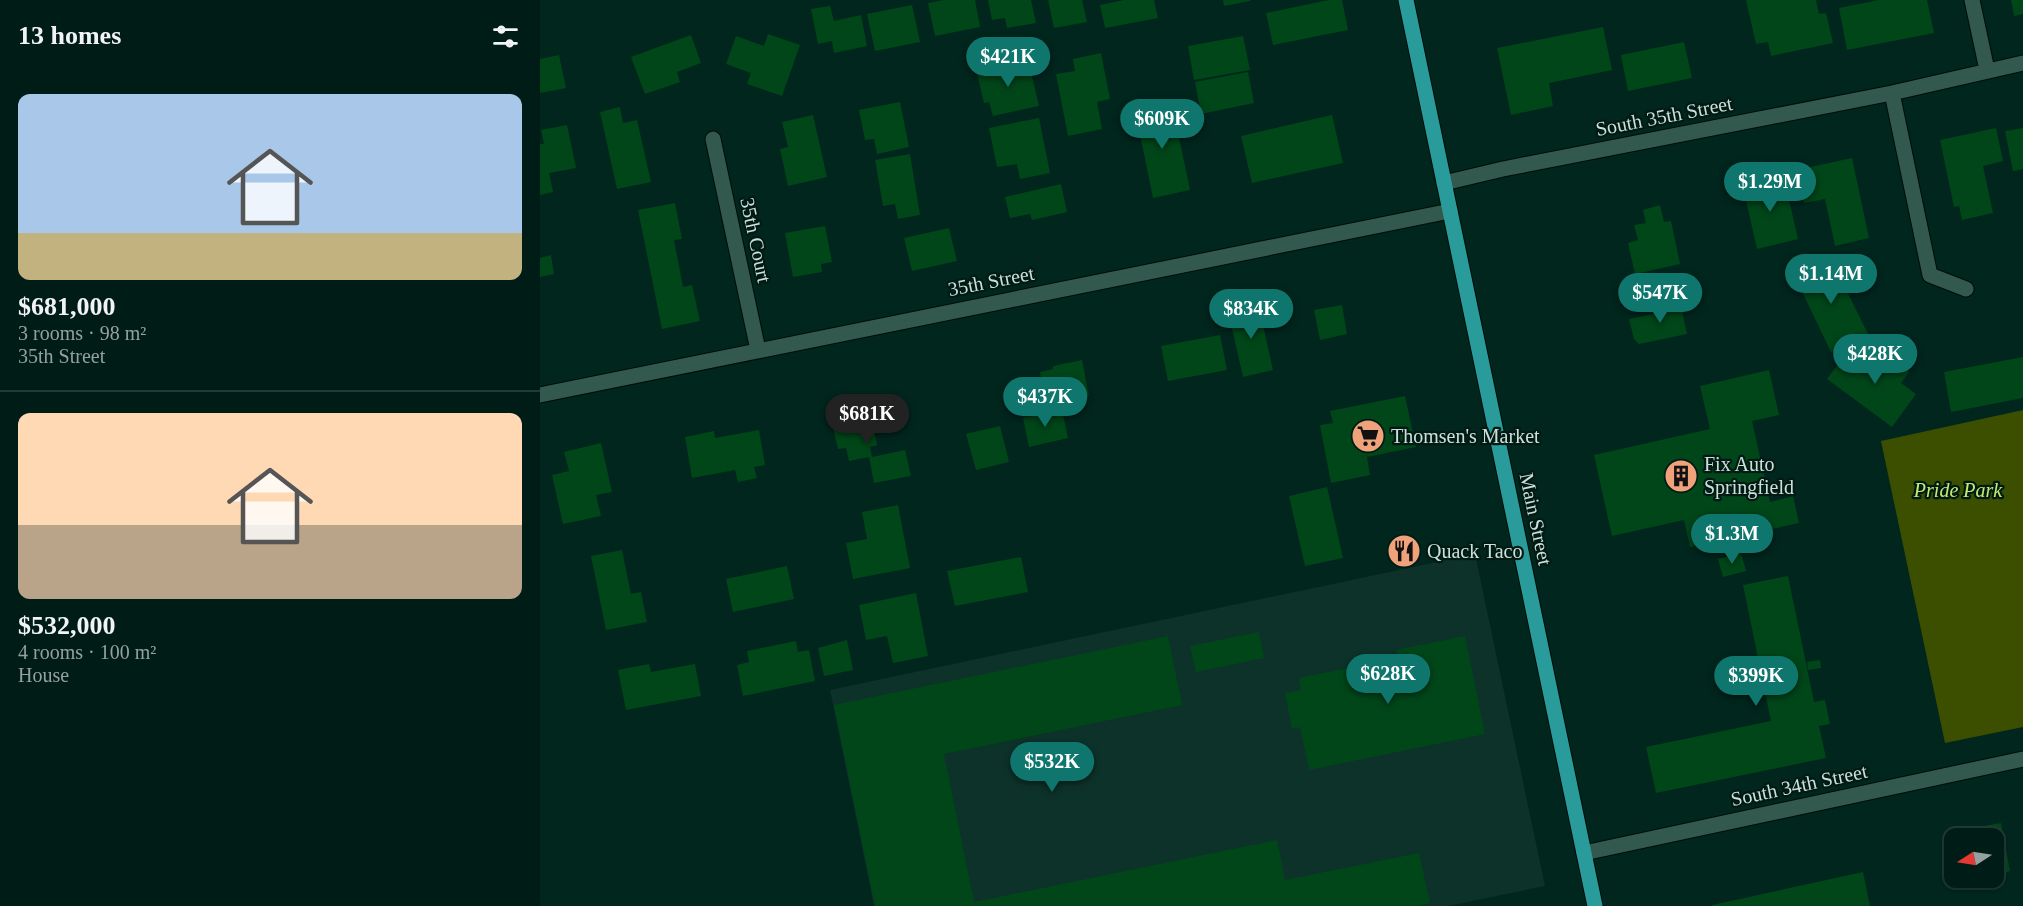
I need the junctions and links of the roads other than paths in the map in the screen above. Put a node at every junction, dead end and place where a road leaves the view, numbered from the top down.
1 (1406, 0) edge
2 (1972, 0) edge
3 (2023, 63) edge
4 (1987, 70) junction
5 (1892, 93) junction
6 (713, 139) dead end
7 (1444, 183) junction
8 (1450, 211) junction
9 (1966, 289) dead end
10 (758, 350) junction
11 (540, 395) edge
12 (2023, 759) edge
13 (1584, 853) junction
14 (1595, 906) edge

1 - 7 main road, Main Street
2 - 4 street
3 - 4 street, South 35th Street
4 - 5 street, South 35th Street
5 - 7 street, South 35th Street
5 - 9 street
6 - 10 street, 35th Court
7 - 8 main road, Main Street
8 - 10 street, 35th Street
8 - 13 main road, Main Street
10 - 11 street, 35th Street
12 - 13 street, South 34th Street
13 - 14 main road, Main Street

